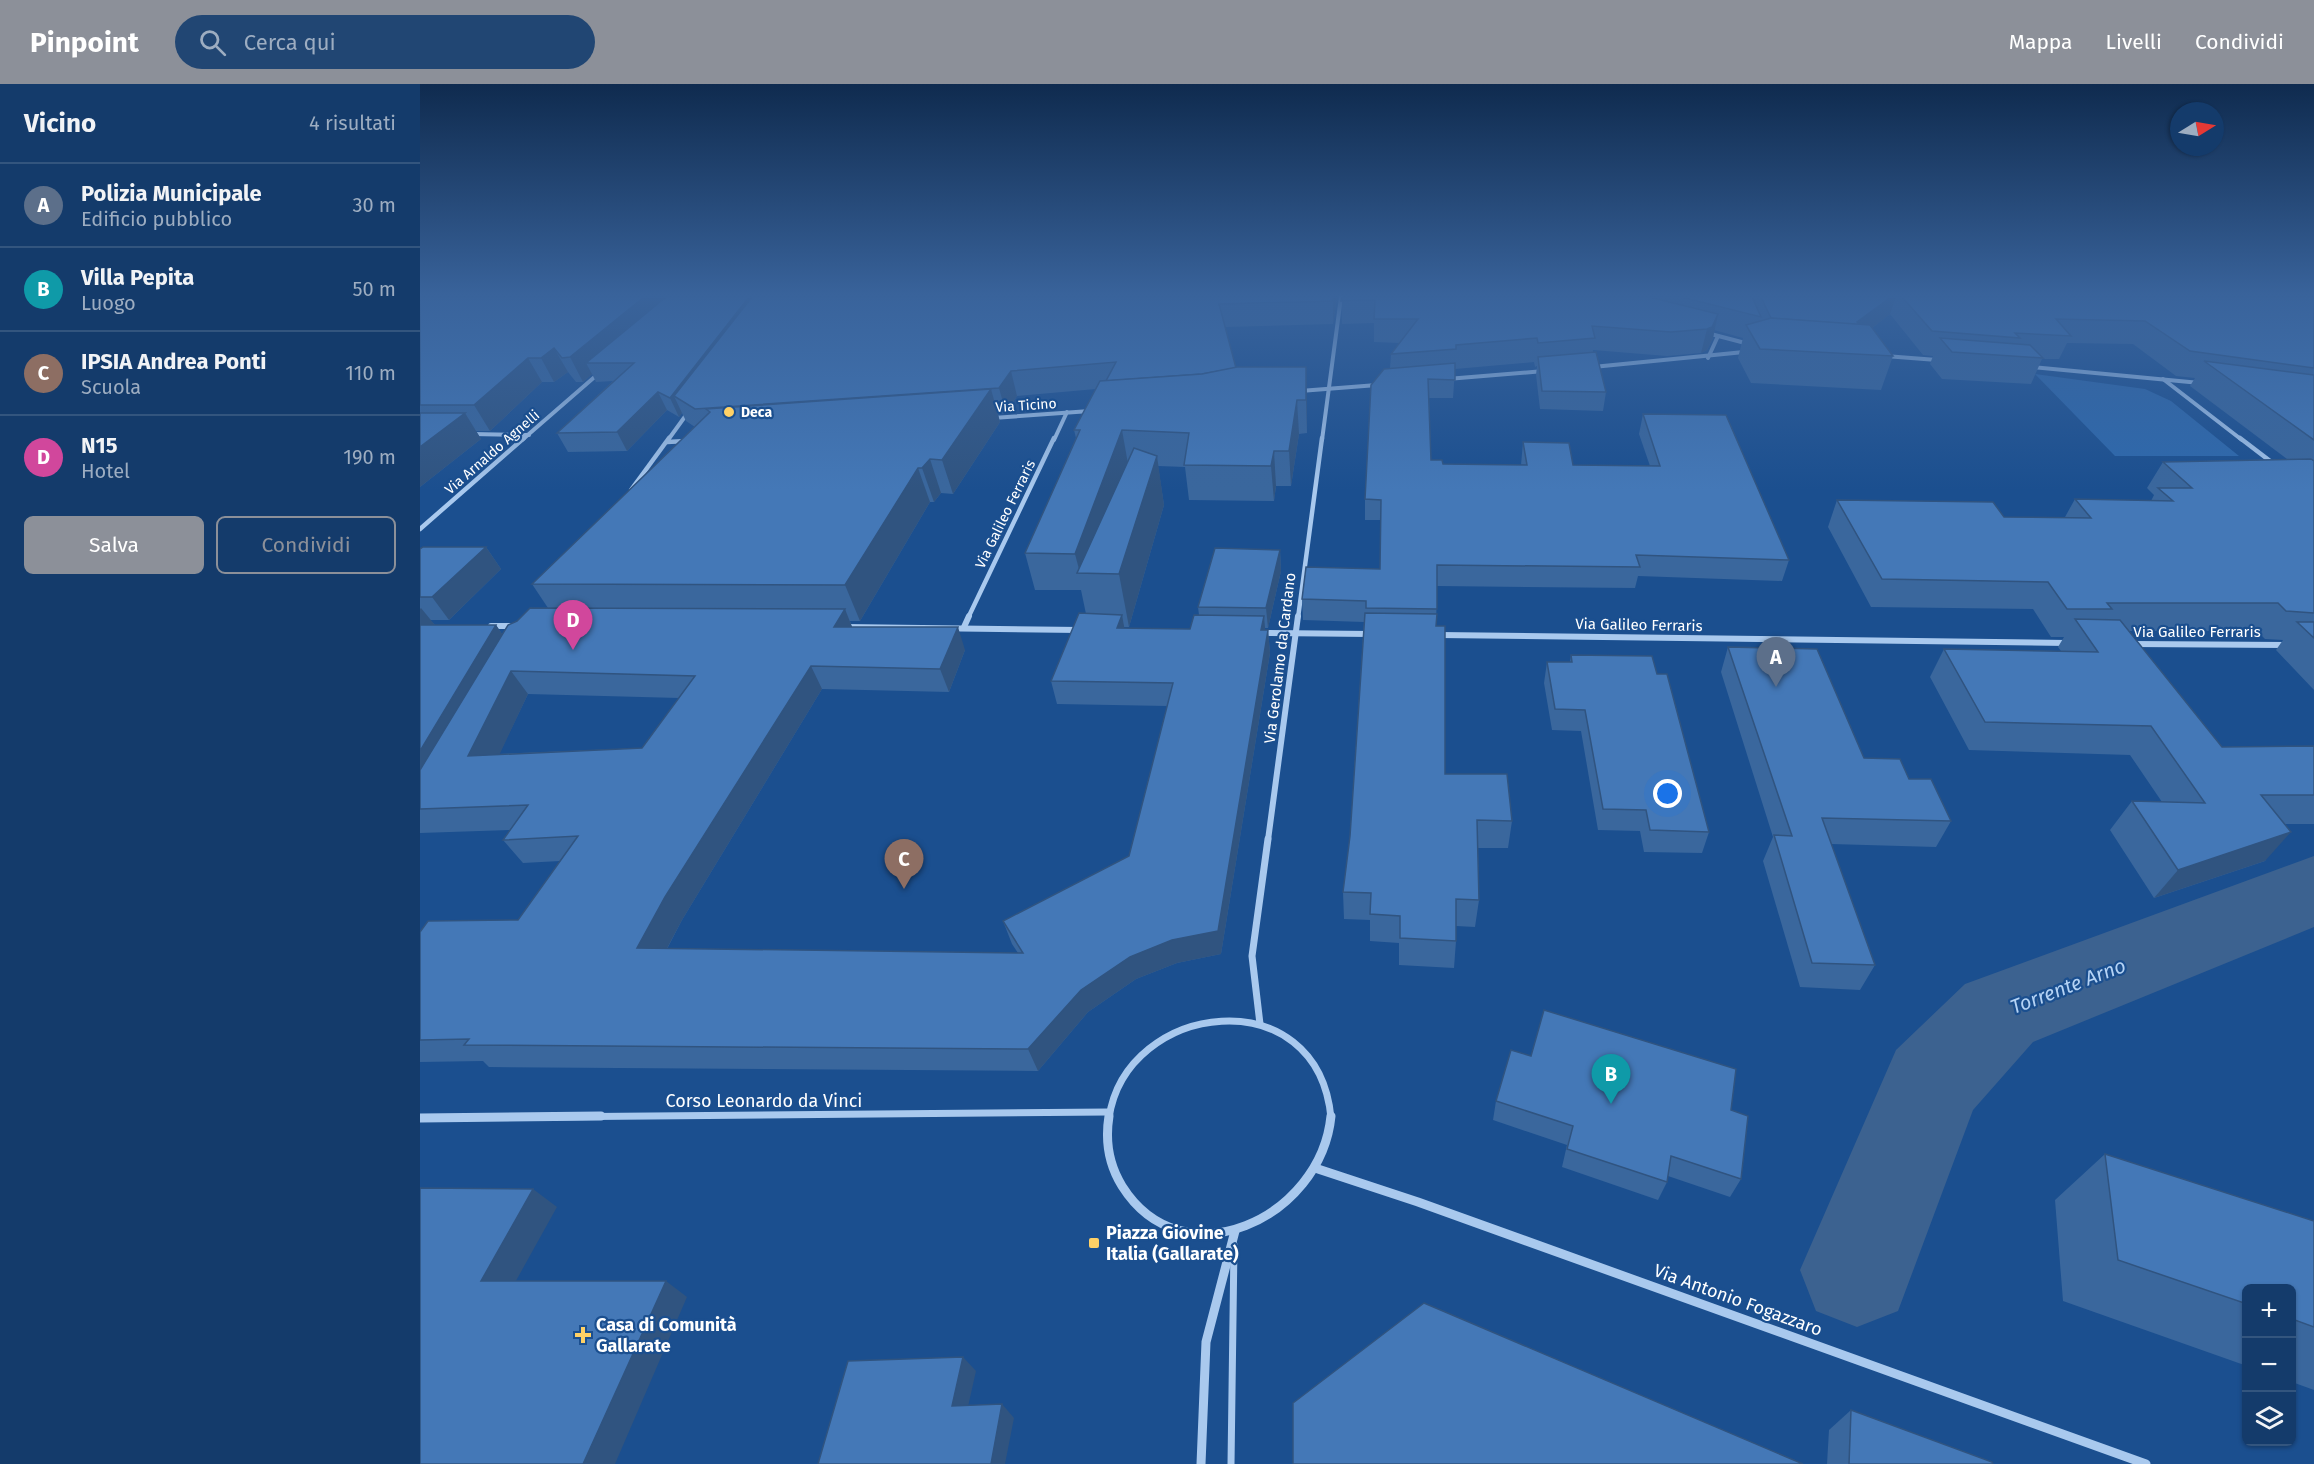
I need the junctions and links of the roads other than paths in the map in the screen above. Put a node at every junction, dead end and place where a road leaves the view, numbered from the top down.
1 (1333, 361) edge
2 (1663, 361) edge
3 (2020, 366) edge
4 (606, 367) edge
5 (1590, 367) edge
6 (1555, 370) edge
7 (2163, 378) junction
8 (1436, 380) edge
9 (1389, 384) edge
10 (2207, 384) dead end
11 (1330, 388) junction
12 (1295, 391) edge
13 (694, 404) edge
14 (1102, 410) edge
15 (1067, 412) junction
16 (986, 418) edge
17 (464, 434) edge
18 (529, 435) junction
19 (691, 441) edge
20 (667, 442) junction
21 (2276, 467) edge
22 (625, 498) edge
23 (420, 529) edge
24 (480, 626) edge
25 (528, 627) edge
26 (835, 627) edge
27 (964, 627) junction
28 (1084, 630) edge
29 (1260, 633) edge
30 (1295, 633) junction
31 (1378, 634) edge
32 (1426, 634) edge
33 (2070, 643) dead end
34 (2126, 644) edge
35 (2290, 645) dead end
36 (1260, 1024) junction
37 (1108, 1112) junction
38 (420, 1118) edge
39 (1318, 1169) junction
40 (1234, 1231) junction
41 (1201, 1464) edge
42 (1231, 1464) edge
43 (2146, 1464) edge

1 - 11 street, Via Gerolamo da Cardano
2 - 5 street
3 - 7 street
4 - 18 street, Via Arnaldo Agnelli
6 - 8 street
7 - 10 street
7 - 21 street
9 - 11 street
11 - 12 street
11 - 30 street, Via Gerolamo da Cardano
13 - 20 street
14 - 15 street, Via Ticino
15 - 16 street, Via Ticino
15 - 27 street, Via Galileo Ferraris
17 - 18 street
18 - 23 street, Via Arnaldo Agnelli
19 - 20 street
20 - 22 street
24 - 25 street
26 - 27 street
27 - 28 street
29 - 30 street
30 - 31 street
30 - 36 street, Via Gerolamo da Cardano
32 - 33 street, Via Galileo Ferraris
34 - 35 street, Via Galileo Ferraris
36 - 37 street
36 - 39 street
37 - 38 street, Corso Leonardo da Vinci
37 - 40 street
39 - 40 street
39 - 43 street, Via Antonio Fogazzaro
40 - 41 street
40 - 42 lane

